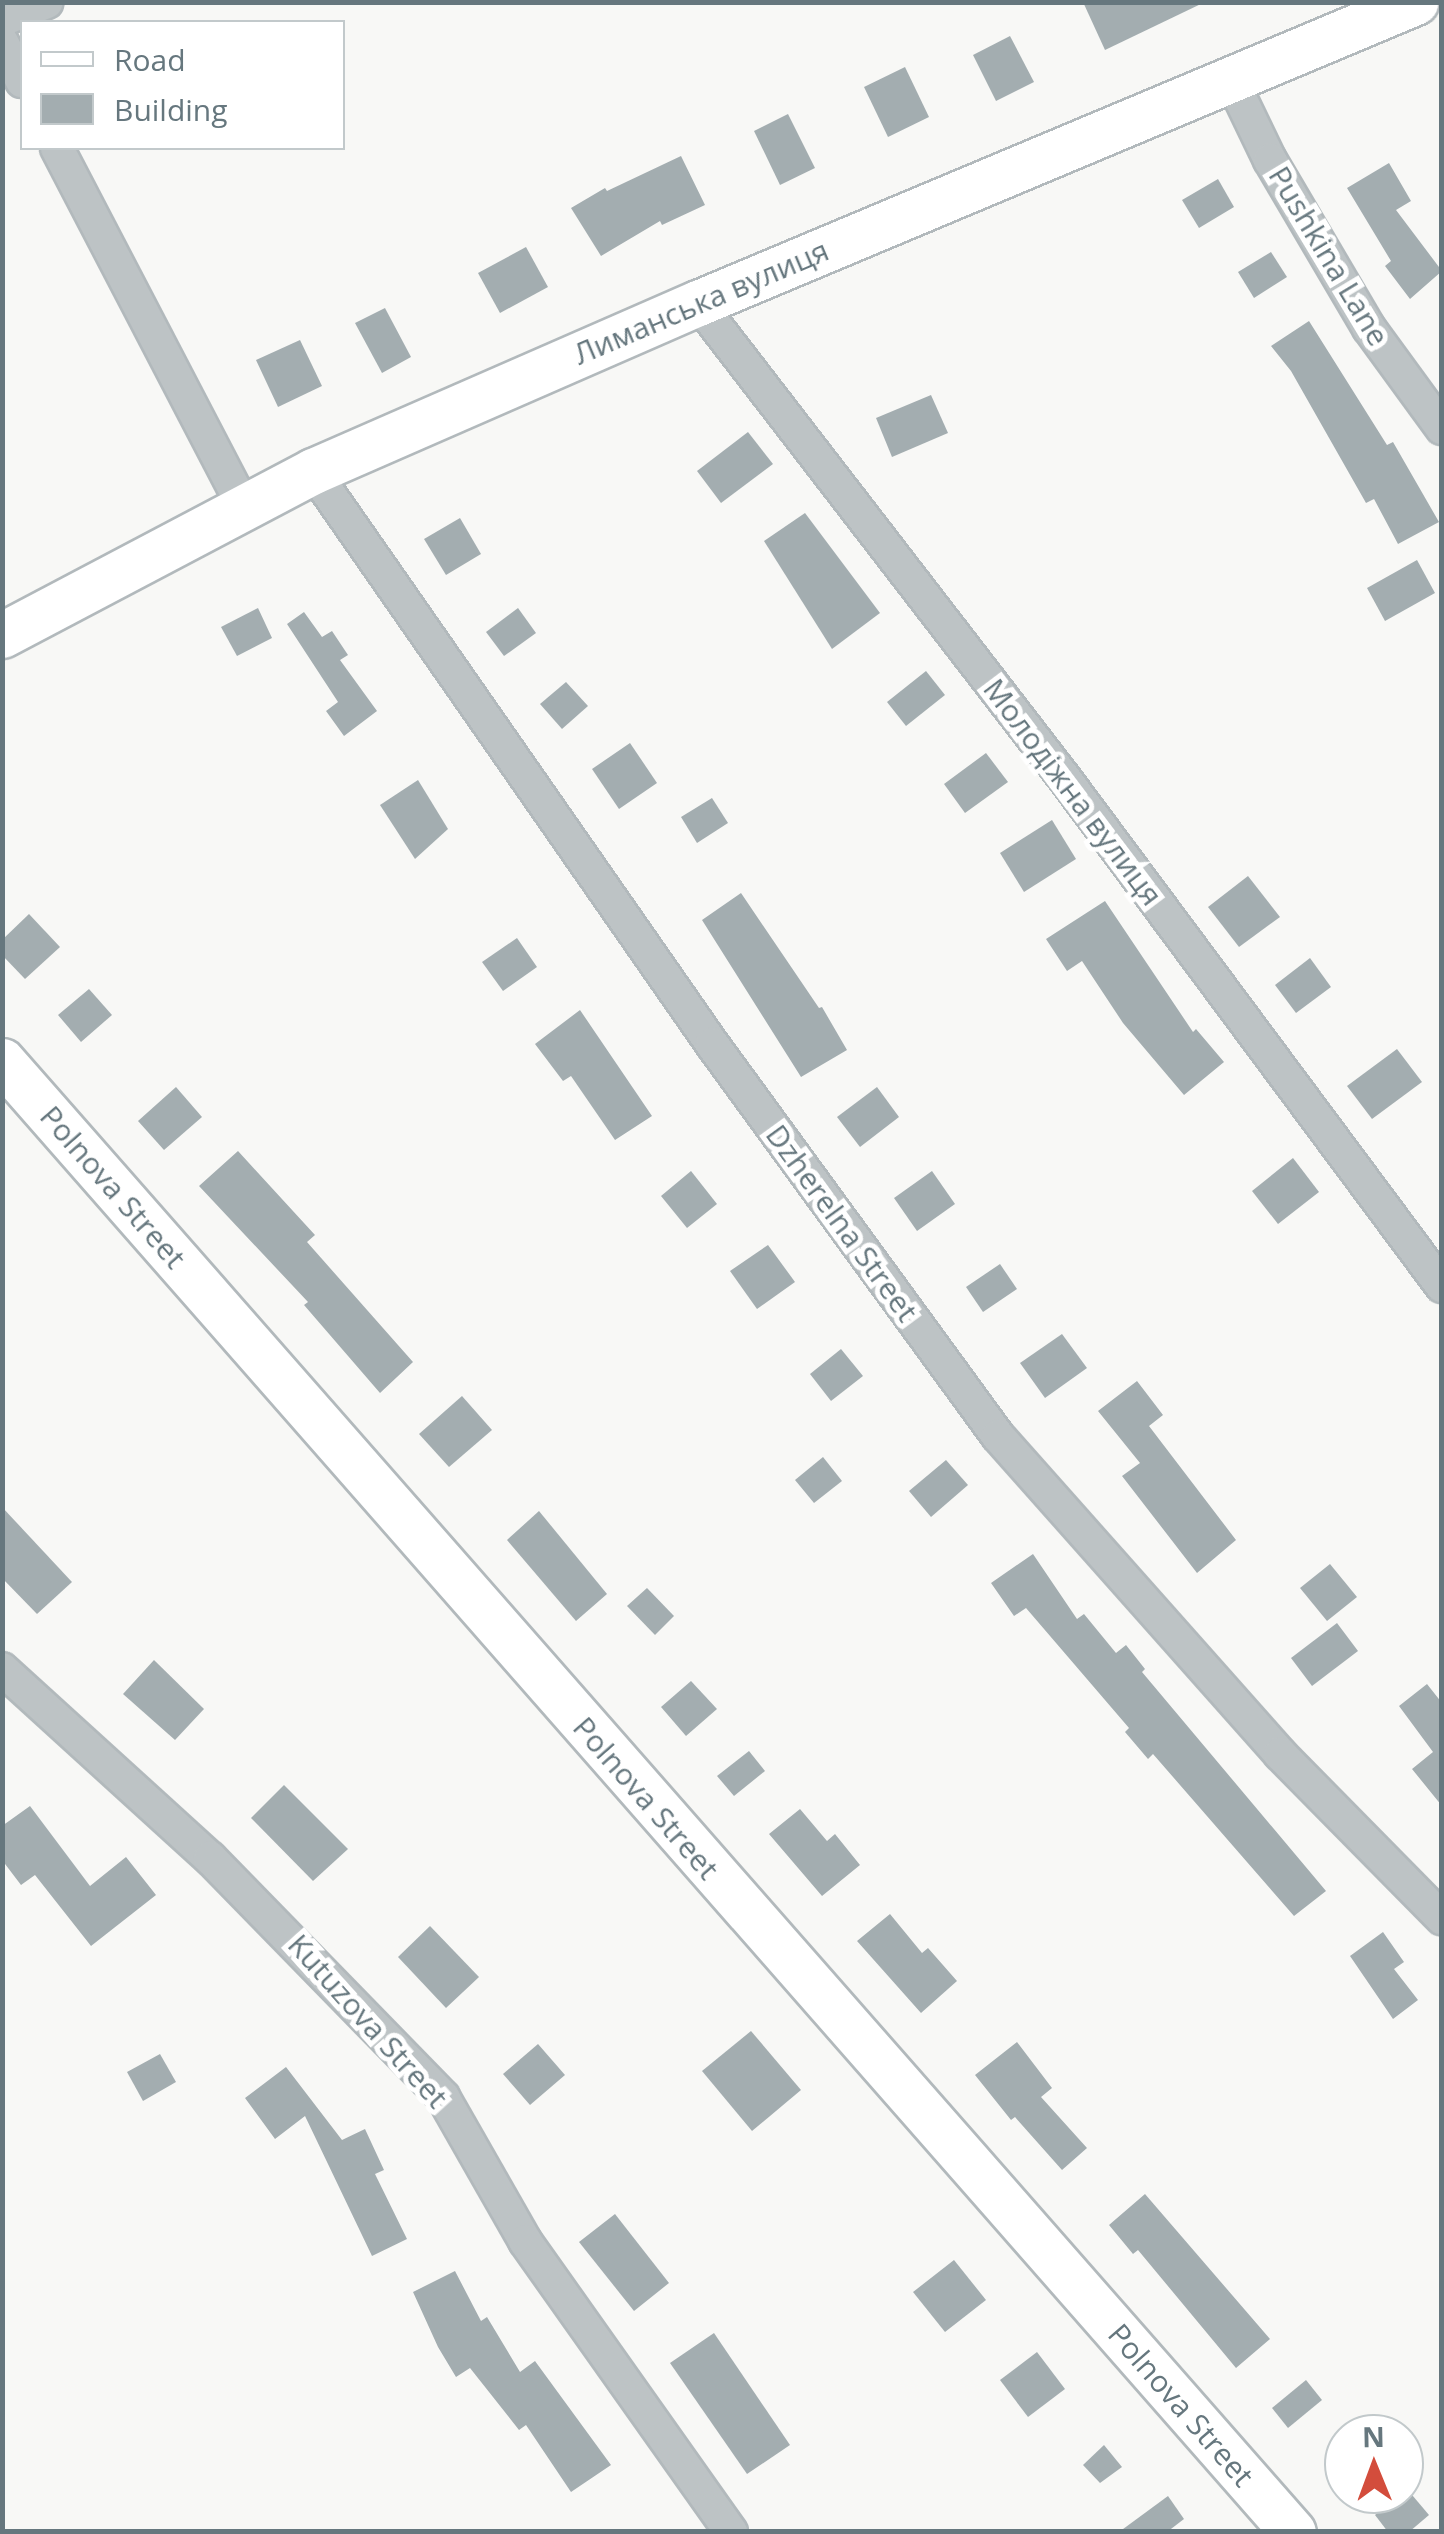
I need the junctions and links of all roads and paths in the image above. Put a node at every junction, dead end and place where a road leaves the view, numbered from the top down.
1 (47, 2) edge
2 (1415, 2) edge
3 (2, 20) edge
4 (2, 42) edge
5 (20, 77) edge
6 (1230, 77) junction
7 (58, 150) edge
8 (698, 302) junction
9 (1442, 428) edge
10 (313, 472) junction
11 (244, 506) junction
12 (2, 635) edge
13 (2, 1061) edge
14 (1442, 1286) edge
15 (2, 1669) edge
16 (1442, 1918) edge
17 (731, 2532) edge
18 (1293, 2532) edge

1 - 3 street
2 - 6 street, Лиманська вулиця
4 - 5 street
6 - 8 street, Лиманська вулиця
6 - 9 street, Pushkina Lane
7 - 11 street
8 - 10 street, Лиманська вулиця
8 - 14 street, Молодіжна вулиця
10 - 11 street, Лиманська вулиця
10 - 16 street, Dzherelna Street
11 - 12 street, Лиманська вулиця
13 - 18 street, Polnova Street
15 - 17 street, Kutuzova Street

